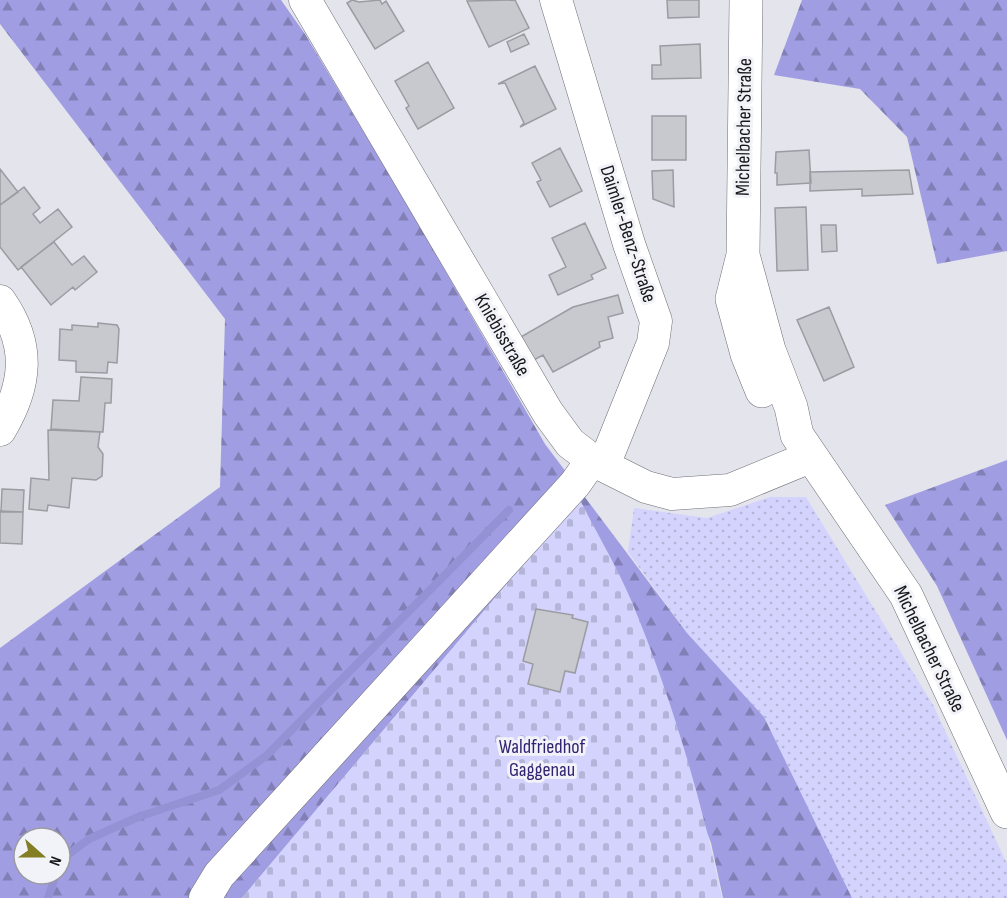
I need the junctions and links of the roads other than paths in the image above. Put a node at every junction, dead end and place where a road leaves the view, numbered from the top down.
1 (304, 0) edge
2 (556, 0) edge
3 (746, 0) edge
4 (0, 301) edge
5 (0, 430) edge
6 (804, 446) junction
7 (598, 462) junction
8 (1007, 812) edge
9 (205, 898) edge

1 - 7 street, Kniebisstraße
2 - 7 street, Daimler-Benz-Straße
3 - 6 main road, Michelbacher Straße
4 - 5 street
6 - 7 street, Kniebisstraße
6 - 8 main road, Michelbacher Straße
7 - 9 street, Daimler-Benz-Straße

